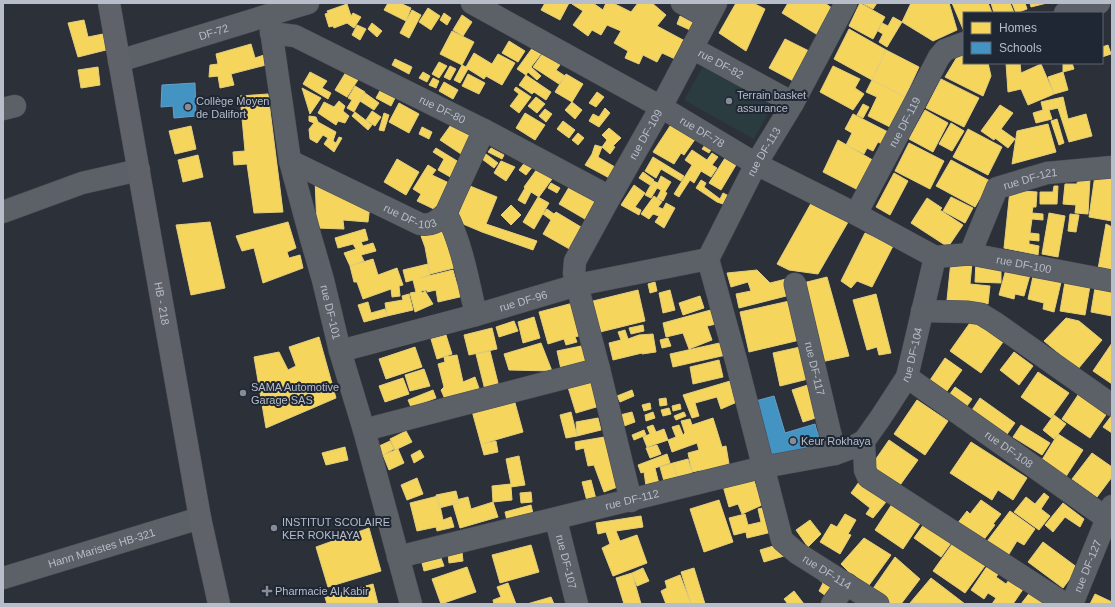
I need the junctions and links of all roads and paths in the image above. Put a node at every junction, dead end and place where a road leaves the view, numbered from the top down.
1 (109, 3) edge
2 (308, 3) edge
3 (472, 3) edge
4 (682, 3) edge
5 (846, 3) edge
6 (1099, 3) edge
7 (712, 10) edge
8 (1068, 12) edge
9 (270, 25) junction
10 (963, 43) edge
11 (692, 48) junction
12 (119, 61) junction
13 (792, 103) junction
14 (661, 107) junction
15 (484, 130) junction
16 (290, 161) junction
17 (756, 164) junction
18 (1112, 167) edge
19 (139, 170) junction
20 (610, 197) junction
21 (3, 212) edge
22 (446, 213) junction
23 (856, 214) junction
24 (970, 254) junction
25 (935, 257) junction
26 (708, 259) junction
27 (575, 276) junction
28 (1112, 281) edge
29 (795, 284) dead end
30 (922, 311) junction
31 (476, 315) junction
32 (340, 351) junction
33 (599, 369) junction
34 (907, 377) junction
35 (1112, 404) edge
36 (364, 430) junction
37 (864, 441) junction
38 (835, 454) junction
39 (764, 467) junction
40 (631, 501) junction
41 (1110, 516) edge
42 (200, 518) junction
43 (556, 520) junction
44 (398, 558) junction
45 (3, 578) edge
46 (846, 584) junction
47 (219, 604) edge
48 (411, 604) edge
49 (577, 604) edge
50 (832, 604) edge
51 (878, 604) edge
52 (1065, 604) edge
53 (1072, 604) edge

1 - 12 main road, HB - 218
2 - 9 street, DF-72 / DF-72
3 - 14 street, rue DF-78
4 - 7 street
5 - 13 street, rue DF-113
6 - 8 street
7 - 11 street, rue DF-109
9 - 12 street, DF-72 / DF-72
9 - 15 street, rue DF-80
9 - 16 street, rue DF-101
10 - 23 street, rue DF-119
11 - 13 street, rue DF-82
11 - 14 street, rue DF-109
12 - 19 main road, HB - 218
13 - 17 street, rue DF-113
14 - 17 street, rue DF-78
14 - 20 street, rue DF-109
15 - 20 street, rue DF-80
15 - 22 street, rue DF-103
16 - 22 street, rue DF-103
16 - 32 street, rue DF-101
17 - 23 street, rue DF-78
17 - 26 street, rue DF-113
18 - 24 street, rue DF-121
19 - 21 street
19 - 42 main road, HB - 218
20 - 27 street, rue DF-109
22 - 31 street
23 - 25 street, rue DF-78
24 - 25 street, rue DF-100
24 - 28 street, rue DF-100
25 - 30 street, rue DF-104
26 - 27 street, rue DF-96
26 - 39 street, rue DF-114
27 - 31 street, rue DF-96
27 - 33 street
29 - 38 street, rue DF-117
30 - 34 street, rue DF-104
30 - 35 street
31 - 32 street, rue DF-96
32 - 36 street, rue DF-101
33 - 36 street
33 - 40 street
34 - 37 street, rue DF-104
34 - 41 street, rue DF-108
36 - 44 street, rue DF-101
37 - 38 street, rue DF-112
37 - 52 street
38 - 39 street, rue DF-112
39 - 40 street, rue DF-112
39 - 46 street, rue DF-114
40 - 43 street, rue DF-112
41 - 53 street, rue DF-127
42 - 45 street, Hann Maristes HB-321
42 - 47 main road, HB - 218
43 - 44 street, rue DF-112
43 - 49 street, rue DF-107
44 - 48 street, rue DF-101
46 - 50 street
46 - 51 street, rue DF-114

